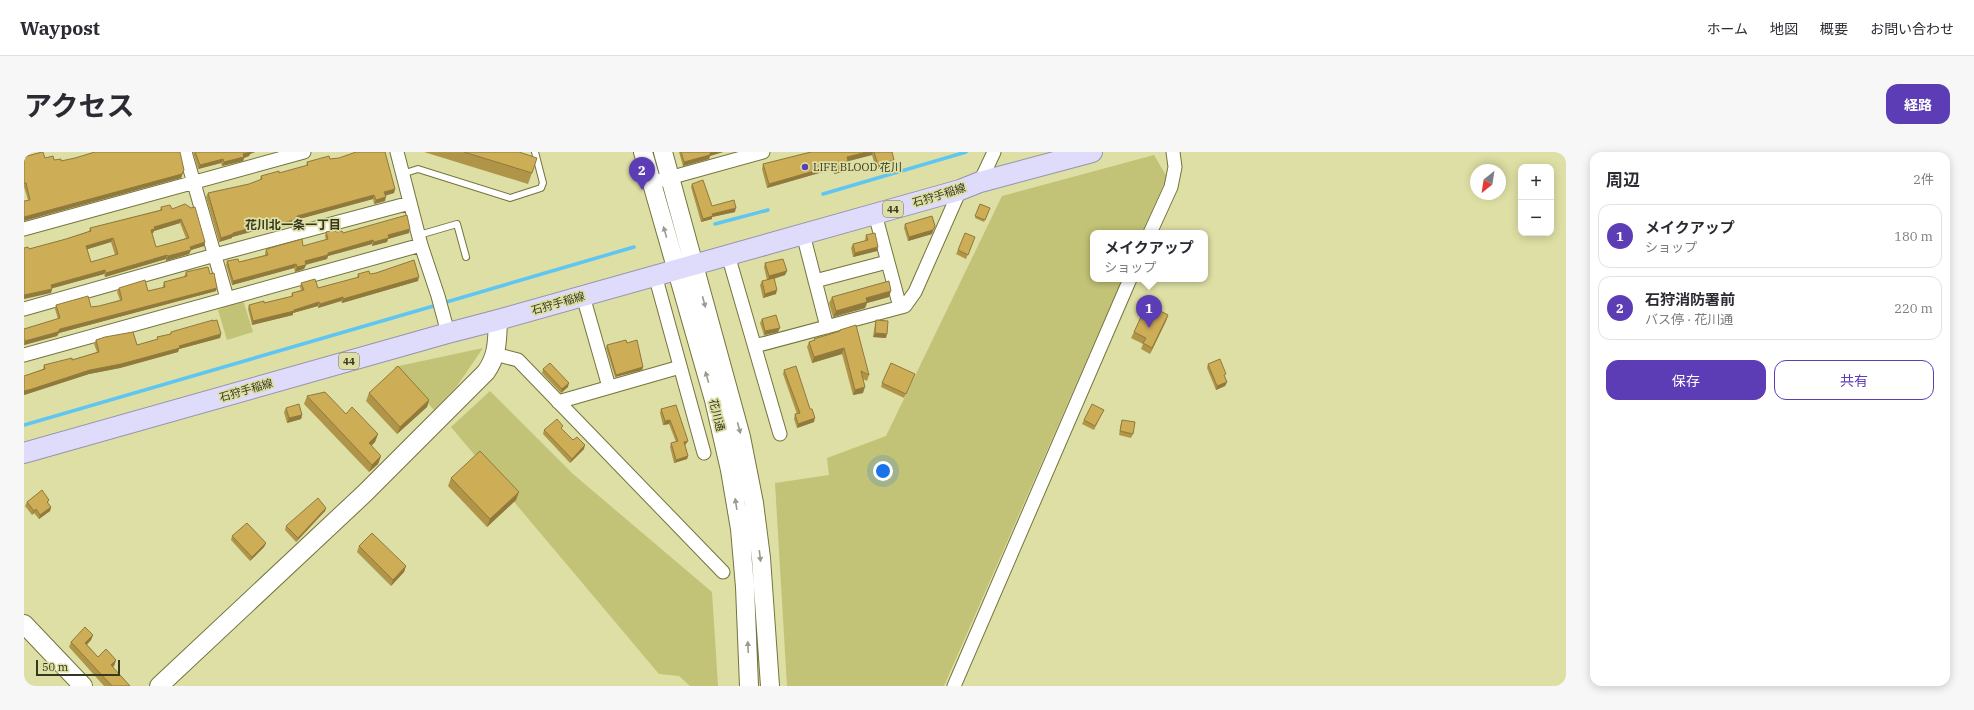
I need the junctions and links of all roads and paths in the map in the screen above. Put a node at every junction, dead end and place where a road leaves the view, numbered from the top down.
1 (185, 152) edge
2 (304, 152) edge
3 (397, 152) edge
4 (535, 152) edge
5 (643, 152) edge
6 (663, 152) edge
7 (763, 152) edge
8 (994, 152) edge
9 (1092, 152) edge
10 (1173, 152) edge
11 (402, 174) junction
12 (670, 179) junction
13 (194, 182) junction
14 (980, 182) junction
15 (651, 184) junction
16 (960, 190) junction
17 (410, 203) junction
18 (875, 214) junction
19 (24, 229) edge
20 (1151, 230) edge
21 (803, 234) junction
22 (420, 240) junction
23 (215, 255) junction
24 (728, 255) junction
25 (466, 257) dead end
26 (887, 262) junction
27 (684, 267) junction
28 (655, 275) junction
29 (815, 281) junction
30 (1129, 282) edge
31 (583, 296) junction
32 (227, 298) junction
33 (900, 307) junction
34 (24, 309) edge
35 (498, 320) junction
36 (827, 327) junction
37 (448, 333) junction
38 (755, 346) junction
39 (24, 354) edge
40 (495, 354) junction
41 (680, 367) junction
42 (609, 387) junction
43 (558, 402) junction
44 (780, 434) dead end
45 (704, 453) dead end
46 (24, 454) edge
47 (723, 572) dead end
48 (24, 624) edge
49 (83, 686) edge
50 (160, 686) edge
51 (750, 686) edge
52 (770, 686) edge
53 (954, 686) edge

1 - 13 street
2 - 13 street
3 - 11 street
4 - 11 lane
5 - 15 street, 花川通
6 - 12 street, 花川通
7 - 12 street
8 - 14 street
9 - 14 main road, 石狩手稲線 / 44
10 - 20 street
11 - 17 street
12 - 15 street
12 - 27 street, 花川通
13 - 19 street
13 - 23 street
14 - 16 main road, 石狩手稲線 / 44
27 -> 15 street, 花川通
16 - 18 main road, 石狩手稲線 / 44
16 - 33 street
17 - 22 street
17 - 23 street
18 - 21 main road, 石狩手稲線 / 44
18 - 26 street
21 - 24 main road, 石狩手稲線 / 44
21 - 29 street
22 - 25 lane
22 - 32 street
22 - 37 street
23 - 32 street
23 - 34 street
24 - 27 main road, 石狩手稲線 / 44
24 - 38 street
26 - 29 street
26 - 33 street
27 - 28 main road, 石狩手稲線 / 44
51 -> 27 street, 花川通
27 -> 52 street, 花川通
28 - 31 main road, 石狩手稲線 / 44
28 - 41 street
29 - 36 street
30 - 53 street
31 - 35 main road, 石狩手稲線 / 44
31 - 42 street
32 - 39 street
33 - 36 street
35 - 37 main road, 石狩手稲線 / 44
35 - 40 street
36 - 38 street
37 - 46 main road, 石狩手稲線 / 44
38 - 44 street
40 - 43 street
40 - 50 street
41 - 42 street
41 - 45 street
42 - 43 street
43 - 47 street
48 - 49 street

